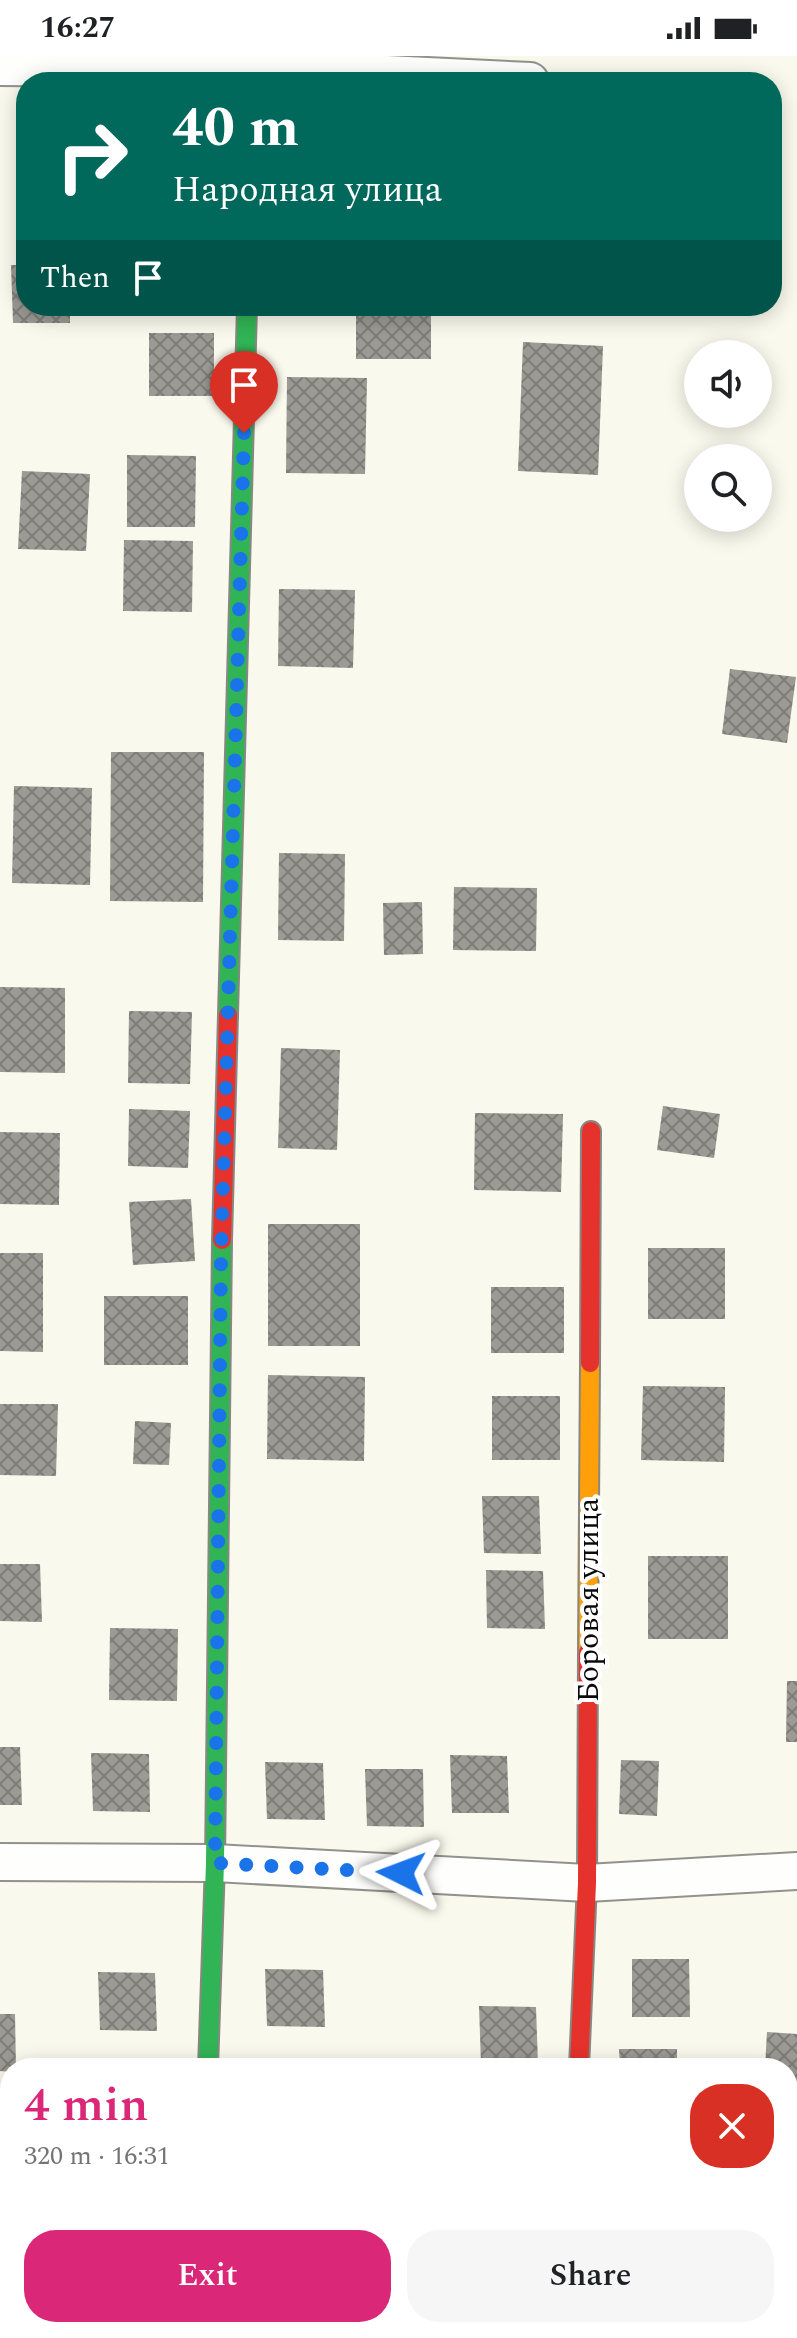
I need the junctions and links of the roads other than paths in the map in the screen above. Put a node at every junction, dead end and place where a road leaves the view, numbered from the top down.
1 (0, 67) edge
2 (141, 72) edge
3 (287, 72) edge
4 (345, 72) edge
5 (247, 316) edge
6 (591, 1131) dead end
7 (0, 1862) edge
8 (215, 1863) junction
9 (797, 1871) edge
10 (587, 1883) junction
11 (208, 2058) edge
12 (579, 2058) edge

1 - 2 street
3 - 4 street
5 - 8 street
6 - 10 street, Боровая улица
7 - 8 street
8 - 10 street
8 - 11 street
9 - 10 street
10 - 12 street, Боровая улица

